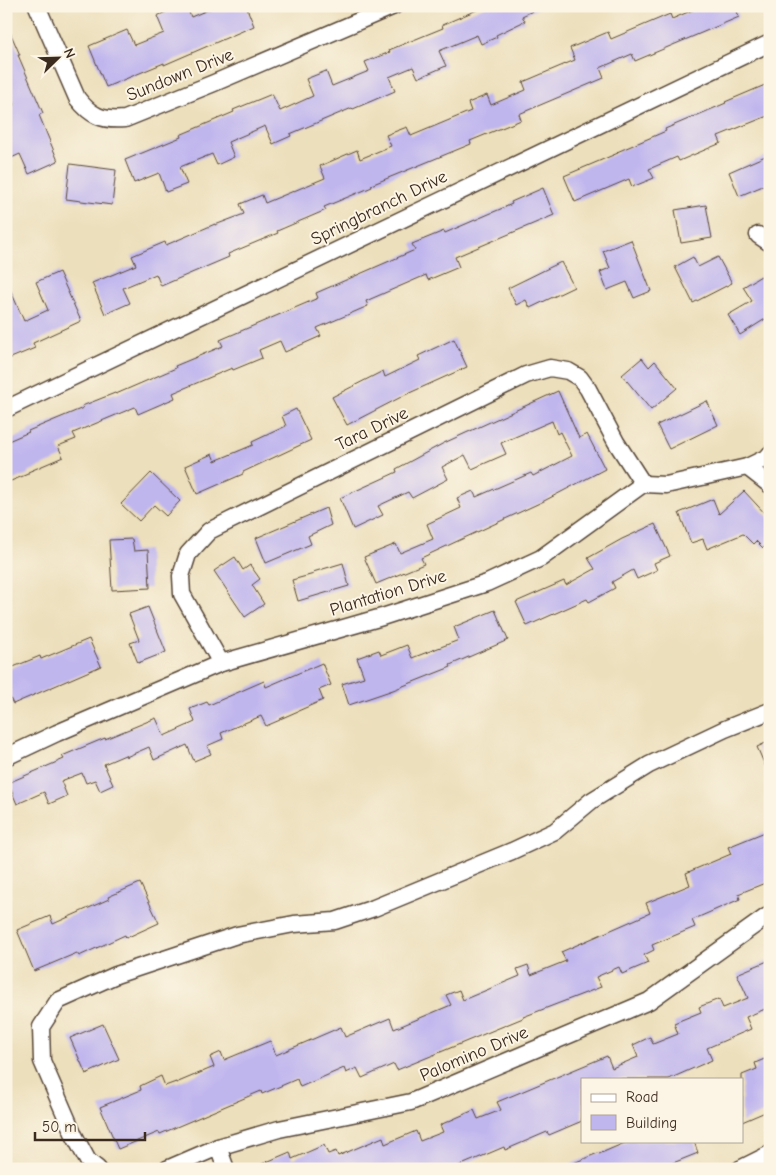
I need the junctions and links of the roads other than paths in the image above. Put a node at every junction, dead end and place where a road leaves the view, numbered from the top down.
1 (37, 6) edge
2 (394, 6) edge
3 (770, 43) edge
4 (6, 409) edge
5 (770, 454) edge
6 (747, 467) junction
7 (643, 484) junction
8 (770, 485) edge
9 (221, 663) junction
10 (770, 711) edge
11 (6, 756) edge
12 (770, 915) edge
13 (218, 1148) junction
14 (770, 1154) edge
15 (98, 1169) edge
16 (167, 1169) edge
17 (226, 1169) edge
18 (740, 1169) edge

1 - 2 street, Sundown Drive
3 - 4 street, Springbranch Drive
5 - 6 street
6 - 7 street
6 - 8 street
7 - 9 street, Plantation Drive
7 - 9 street, Tara Drive
9 - 11 street, Plantation Drive
10 - 15 street
12 - 13 street, Palomino Drive
13 - 16 street, Palomino Drive
13 - 17 street
14 - 18 street

